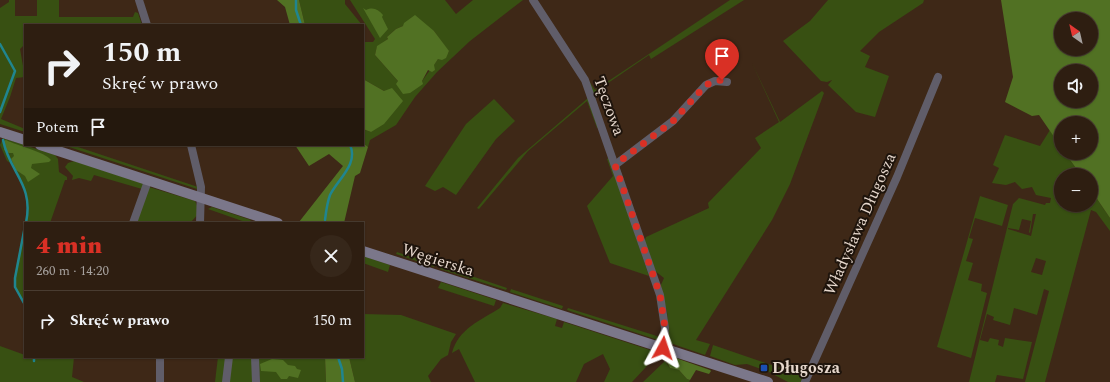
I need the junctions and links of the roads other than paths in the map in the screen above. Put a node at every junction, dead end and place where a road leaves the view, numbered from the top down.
1 (139, 0) edge
2 (533, 0) edge
3 (147, 24) edge
4 (938, 77) dead end
5 (727, 82) dead end
6 (0, 132) edge
7 (24, 140) edge
8 (43, 146) edge
9 (192, 146) edge
10 (615, 165) junction
11 (148, 181) junction
12 (201, 198) junction
13 (199, 220) edge
14 (133, 222) edge
15 (275, 222) edge
16 (364, 251) edge
17 (663, 348) junction
18 (160, 358) edge
19 (229, 358) edge
20 (255, 358) edge
21 (160, 382) edge
22 (226, 382) edge
23 (256, 382) edge
24 (768, 382) edge
25 (805, 382) edge

1 - 3 street
2 - 10 street, Tęczowa
4 - 25 street, Władysława Długosza
5 - 10 street
6 - 7 main road
8 - 11 main road
9 - 12 street
10 - 17 street, Tęczowa
11 - 12 main road
11 - 14 street
12 - 13 street
12 - 15 main road
16 - 17 main road, Węgierska
17 - 24 main road, Węgierska
18 - 21 street
19 - 22 street
20 - 23 street

